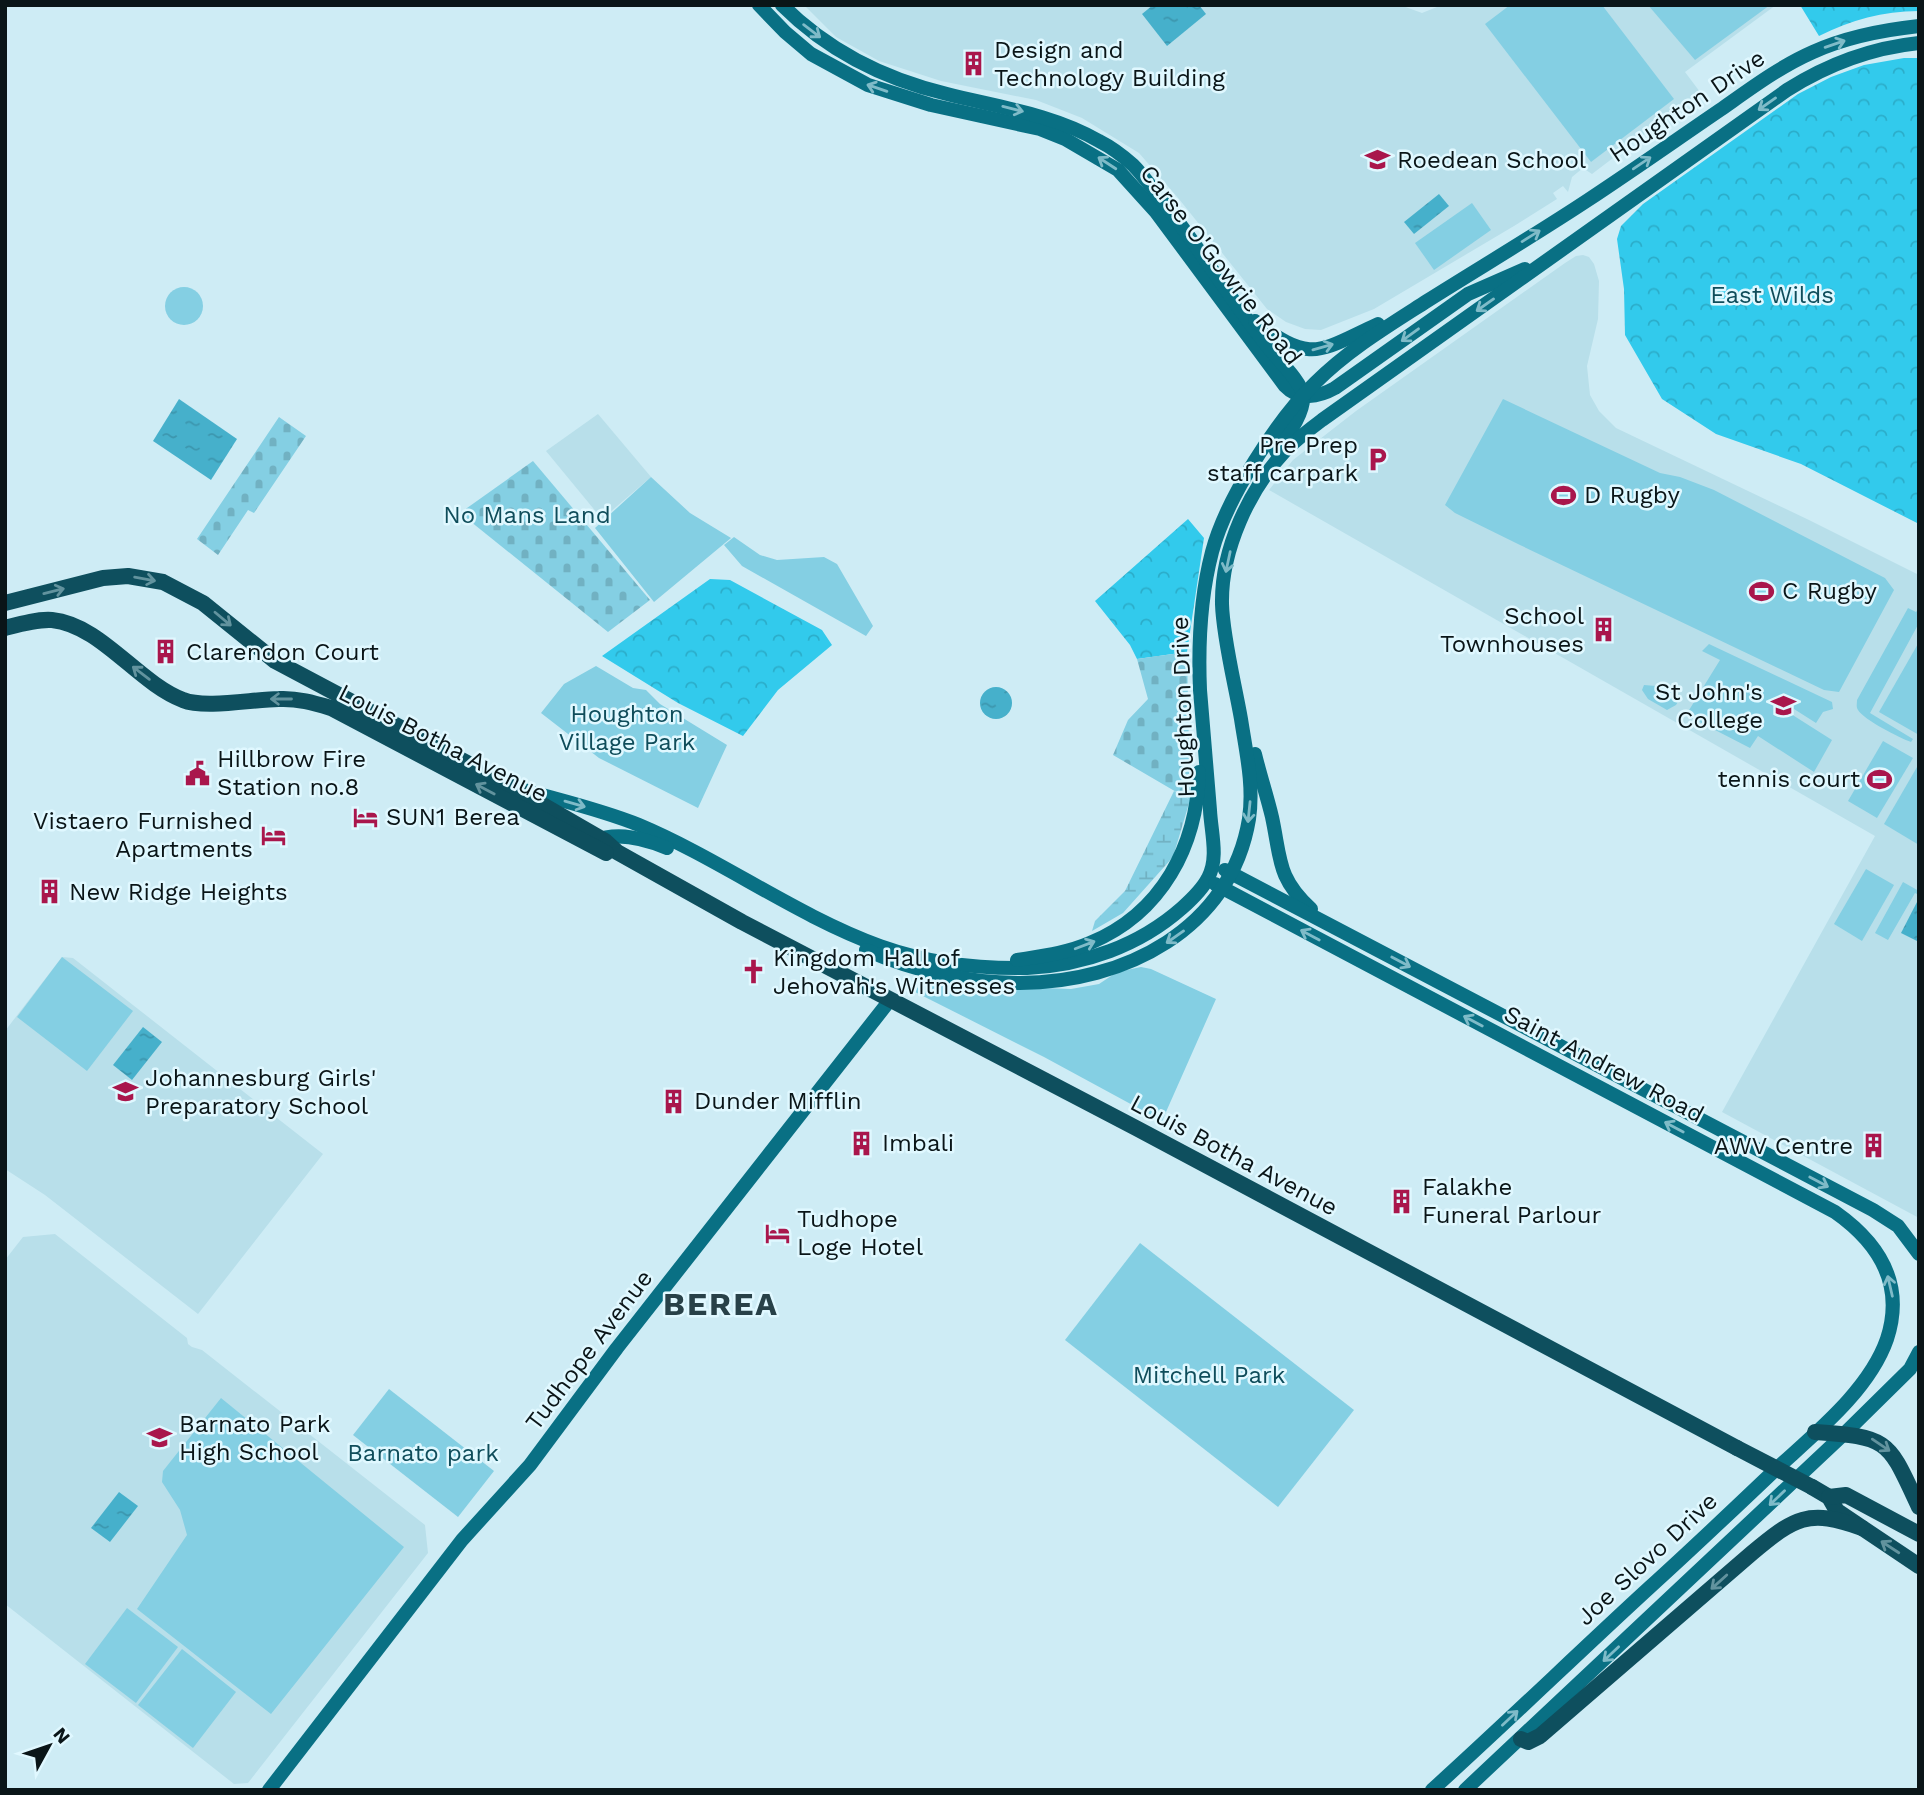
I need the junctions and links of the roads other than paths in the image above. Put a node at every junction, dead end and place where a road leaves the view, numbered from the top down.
1 (759, 5) edge
2 (782, 5) edge
3 (1919, 26) edge
4 (1919, 43) edge
5 (1555, 256) junction
6 (1419, 306) junction
7 (1243, 311) junction
8 (1285, 386) junction
9 (1303, 396) junction
10 (1282, 423) junction
11 (1251, 499) junction
12 (5, 603) edge
13 (1225, 625) junction
14 (5, 628) edge
15 (1200, 650) junction
16 (1231, 660) junction
17 (1200, 690) junction
18 (510, 786) junction
19 (594, 841) junction
20 (1213, 864) junction
21 (1231, 873) junction
22 (1208, 879) junction
23 (1223, 889) junction
24 (1341, 930) junction
25 (995, 966) junction
26 (890, 1000) junction
27 (1919, 1254) edge
28 (1882, 1352) joint
29 (1919, 1352) edge
30 (1815, 1432) junction
31 (1844, 1434) junction
32 (1829, 1497) junction
33 (1919, 1507) edge
34 (1862, 1528) junction
35 (1919, 1534) edge
36 (1919, 1566) edge
37 (1521, 1739) junction
38 (269, 1790) edge
39 (1432, 1790) edge
40 (1465, 1790) edge

8 -> 1 main road, Carse O'Gowrie Road
2 -> 7 main road, Carse O'Gowrie Road
6 -> 3 main road, Houghton Drive
4 -> 5 main road, Houghton Drive
5 -> 9 main road
5 -> 11 main road, Houghton Drive
7 -> 6 main road
6 - 9 main road, Houghton Drive
7 - 9 main road, Carse O'Gowrie Road
8 - 9 main road, Carse O'Gowrie Road
8 - 10 main road
9 - 10 main road, Houghton Drive
9 - 11 main road
10 - 15 main road, Houghton Drive
11 -> 13 main road, Houghton Drive
12 -> 18 main road, Louis Botha Avenue
13 - 15 main road
13 - 16 main road, Houghton Drive
19 -> 14 main road, Louis Botha Avenue
15 - 17 main road, Houghton Drive
16 -> 21 main road, Houghton Drive
16 - 24 main road
17 - 20 main road, Houghton Drive
25 -> 17 main road
18 - 19 main road, Louis Botha Avenue
18 -> 25 main road, Houghton Drive
23 -> 19 main road, Houghton Drive
19 - 26 main road, Louis Botha Avenue
20 - 21 main road, Saint Andrew Road
20 - 22 main road, Houghton Drive
21 - 23 main road, Houghton Drive
21 - 24 main road, Saint Andrew Road
22 - 23 main road, Saint Andrew Road
22 - 25 main road, Houghton Drive
28 -> 23 main road, Saint Andrew Road
24 -> 27 main road, Saint Andrew Road
26 - 32 main road, Louis Botha Avenue, bridge
26 - 38 main road, Tudhope Avenue
28 - 30 main road, Joe Slovo Drive
29 - 31 main road, Joe Slovo Drive
30 - 31 main road
39 -> 30 main road, Joe Slovo Drive
31 -> 33 main road
31 -> 37 main road, Joe Slovo Drive
32 - 34 main road, Louis Botha Avenue
32 - 35 main road, Louis Botha Avenue
36 -> 34 main road, Louis Botha Avenue
34 -> 37 main road
37 - 40 main road, Joe Slovo Drive

